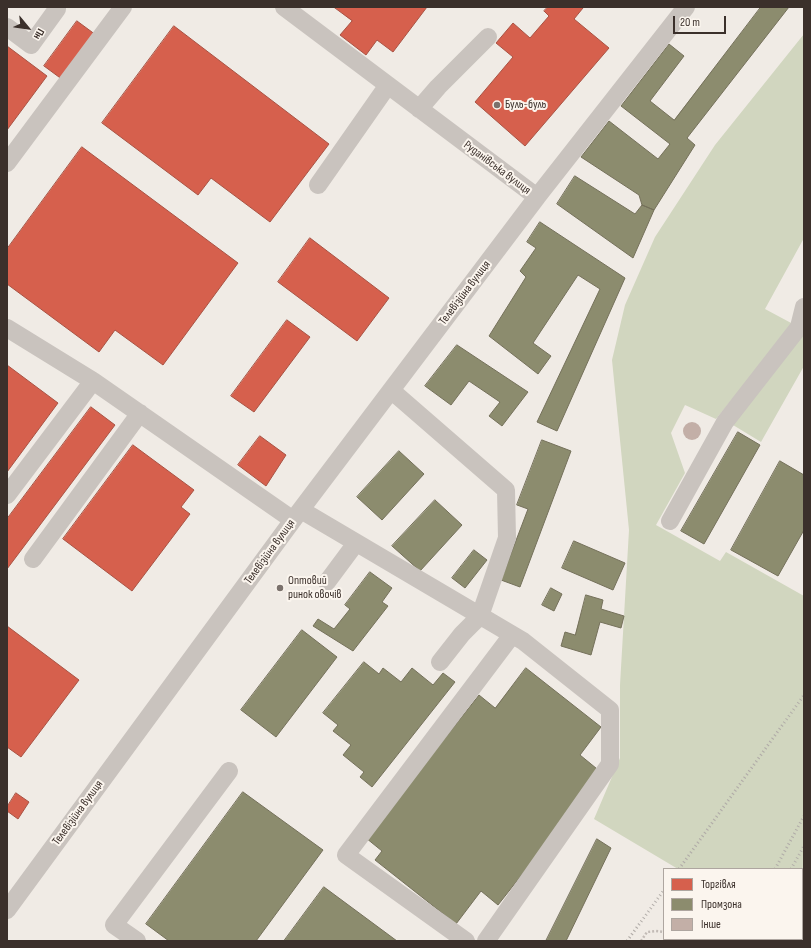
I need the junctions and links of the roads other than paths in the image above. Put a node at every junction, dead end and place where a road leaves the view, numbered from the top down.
1 (123, 7) edge
2 (284, 7) edge
3 (686, 7) edge
4 (57, 9) dead end
5 (7, 27) edge
6 (488, 37) dead end
7 (388, 85) junction
8 (419, 109) junction
9 (7, 163) edge
10 (318, 185) dead end
11 (537, 197) junction
12 (804, 307) edge
13 (7, 328) edge
14 (93, 381) junction
15 (392, 391) junction
16 (140, 413) junction
17 (7, 495) edge
18 (297, 515) junction
19 (670, 521) dead end
20 (356, 543) junction
21 (33, 559) dead end
22 (327, 582) dead end
23 (480, 616) junction
24 (512, 635) junction
25 (440, 662) dead end
26 (229, 771) dead end
27 (7, 910) edge
28 (137, 941) edge
29 (466, 941) edge
30 (486, 941) edge

1 - 9 street
2 - 7 street, Руданівська вулиця
3 - 11 street, Руданівська вулиця
4 - 5 street
6 - 8 street
7 - 8 street, Руданівська вулиця
7 - 10 street
8 - 11 street, Руданівська вулиця
11 - 15 street, Телевізійна вулиця
12 - 19 street
13 - 14 street
14 - 16 street
14 - 17 street
15 - 18 street, Телевізійна вулиця
15 - 23 street
16 - 18 street
16 - 21 street
18 - 20 street
18 - 27 street, Телевізійна вулиця
20 - 22 street
20 - 23 street
23 - 24 street
23 - 25 street
24 - 29 street
24 - 30 street
26 - 28 street

